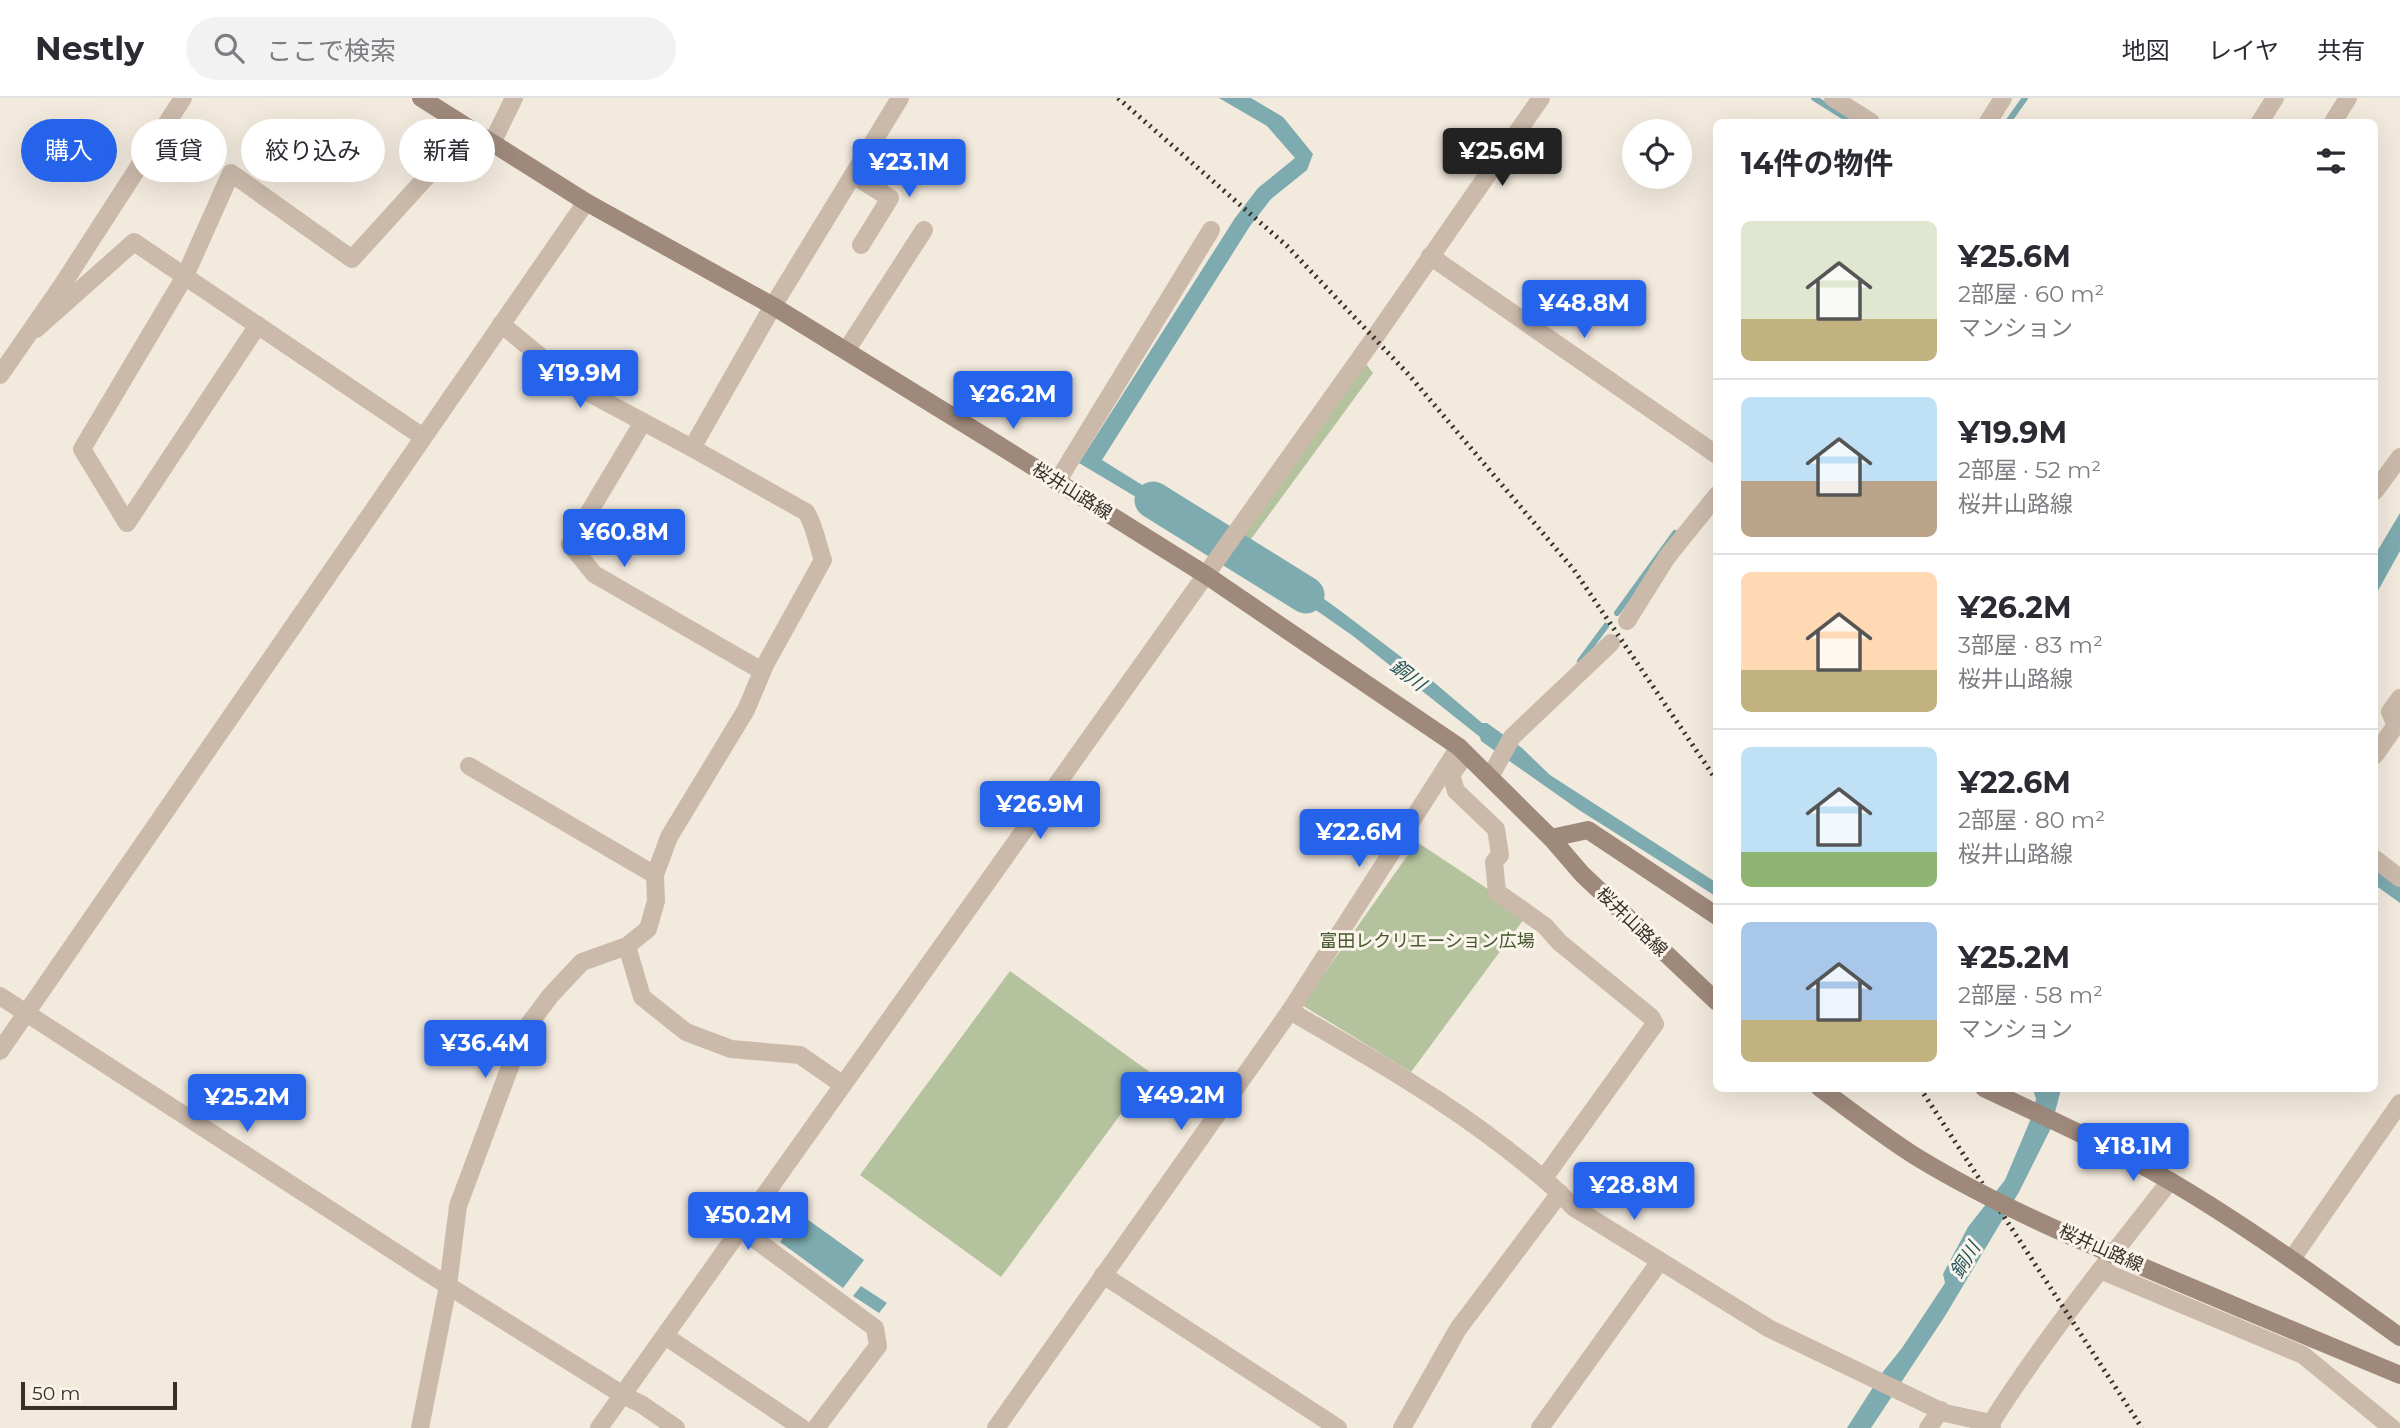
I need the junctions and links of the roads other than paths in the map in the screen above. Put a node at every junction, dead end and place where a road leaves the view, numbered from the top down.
1 (183, 98) edge
2 (421, 98) edge
3 (514, 98) edge
4 (900, 98) edge
5 (1541, 98) edge
6 (1833, 98) edge
7 (2003, 98) edge
8 (2275, 98) edge
9 (2347, 98) edge
10 (454, 119) edge
11 (1866, 119) edge
12 (1989, 119) edge
13 (2262, 119) edge
14 (2335, 119) edge
15 (495, 138) edge
16 (495, 146) edge
17 (853, 175) junction
18 (422, 182) edge
19 (586, 202) junction
20 (924, 230) dead end
21 (1211, 230) dead end
22 (861, 245) dead end
23 (1430, 256) junction
24 (185, 276) junction
25 (772, 306) junction
26 (501, 324) junction
27 (258, 326) junction
28 (26, 338) junction
29 (846, 352) junction
30 (0, 375) edge
31 (643, 422) junction
32 (423, 437) junction
33 (692, 447) junction
34 (1713, 452) edge
35 (2400, 457) edge
36 (1057, 482) junction
37 (2378, 487) edge
38 (1713, 500) edge
39 (1206, 575) junction
40 (1627, 621) dead end
41 (1611, 643) dead end
42 (762, 671) junction
43 (2400, 698) edge
44 (2397, 723) edge
45 (1462, 750) junction
46 (2378, 751) edge
47 (469, 765) dead end
48 (1490, 777) junction
49 (1551, 838) junction
50 (2378, 861) edge
51 (655, 875) junction
52 (2400, 878) edge
53 (1713, 913) edge
54 (627, 946) junction
55 (0, 996) edge
56 (1713, 998) edge
57 (1290, 1011) junction
58 (25, 1014) junction
59 (0, 1051) edge
60 (843, 1085) junction
61 (1825, 1092) edge
62 (1993, 1092) edge
63 (2400, 1103) edge
64 (1544, 1178) junction
65 (2170, 1181) junction
66 (1560, 1193) junction
67 (741, 1229) junction
68 (2292, 1259) junction
69 (1660, 1261) junction
70 (2100, 1270) junction
71 (1103, 1275) junction
72 (448, 1286) junction
73 (664, 1336) junction
74 (2400, 1337) edge
75 (2400, 1375) edge
76 (623, 1395) junction
77 (1941, 1410) junction
78 (1991, 1425) edge
79 (419, 1428) edge
80 (599, 1428) edge
81 (676, 1428) edge
82 (802, 1428) edge
83 (816, 1428) edge
84 (996, 1428) edge
85 (1338, 1428) edge
86 (1402, 1428) edge
87 (1541, 1428) edge
88 (1928, 1428) edge
89 (2392, 1428) edge

1 - 28 street
2 - 10 main road, 桜井山路線
3 - 15 street
4 - 17 street
5 - 23 street
6 - 11 street
7 - 12 street
8 - 13 street
9 - 14 street
16 - 19 main road, 桜井山路線
17 - 22 street
17 - 25 street
18 - 24 street
19 - 25 main road, 桜井山路線
19 - 26 street
20 - 29 street
21 - 36 street
23 - 34 street
23 - 39 street
24 - 27 street
24 - 27 street
24 - 28 street
25 - 29 main road, 桜井山路線
25 - 33 street
26 - 31 street
26 - 32 street
27 - 32 street
28 - 30 street
29 - 36 main road, 桜井山路線
31 - 33 street
31 - 42 street
32 - 58 street
33 - 42 street
35 - 37 street
36 - 39 main road, 桜井山路線
38 - 40 street
39 - 45 main road, 桜井山路線
39 - 60 street
41 - 48 street
42 - 51 street
43 - 44 street
44 - 46 street
45 - 48 main road, 桜井山路線
45 - 57 street
45 - 64 street
47 - 51 street
48 - 49 main road, 桜井山路線
49 - 53 main road
49 - 56 main road, 桜井山路線
50 - 52 street
51 - 54 street
54 - 60 street
54 - 72 street
55 - 58 street
57 - 64 street
57 - 71 street
58 - 59 street
58 - 72 street
60 - 67 street
61 - 75 main road, 桜井山路線, bridge
62 - 65 main road
63 - 68 street
64 - 66 street
65 - 68 main road
65 - 70 street
66 - 69 street
66 - 86 street
67 - 73 street
67 - 83 street
68 - 74 main road
69 - 77 street
69 - 87 street
70 - 78 street
70 - 89 street
71 - 84 street
71 - 85 street
72 - 76 street
72 - 79 street
73 - 76 street
73 - 82 street
76 - 80 street
76 - 81 street
77 - 78 street
77 - 88 street

